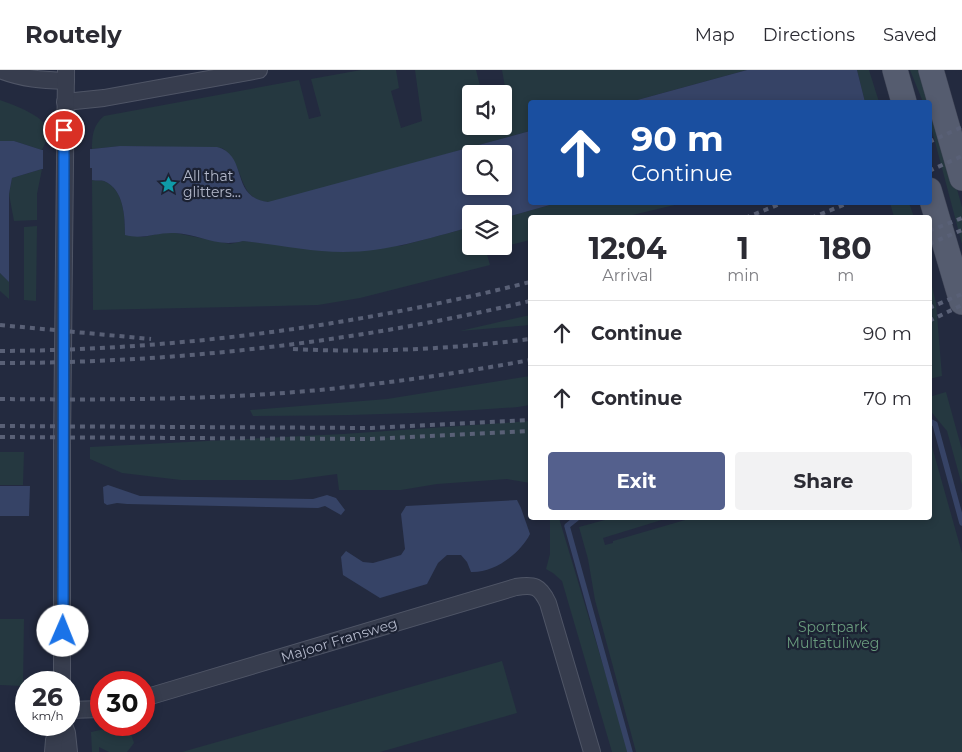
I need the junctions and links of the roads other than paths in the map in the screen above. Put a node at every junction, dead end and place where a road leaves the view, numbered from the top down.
1 (0, 70) edge
2 (259, 70) edge
3 (895, 70) edge
4 (931, 70) edge
5 (66, 76) edge
6 (903, 100) edge
7 (65, 102) junction
8 (962, 178) edge
9 (932, 200) edge
10 (962, 302) edge
11 (62, 671) edge
12 (155, 695) edge
13 (55, 736) edge
14 (67, 736) edge
15 (54, 752) edge
16 (69, 752) edge
17 (592, 752) edge

1 - 5 street
2 - 7 street
3 - 6 main road
4 - 8 main road
5 - 7 street
7 - 11 street
9 - 10 main road
12 - 17 street, Majoor Fransweg
13 - 15 street
14 - 16 street

